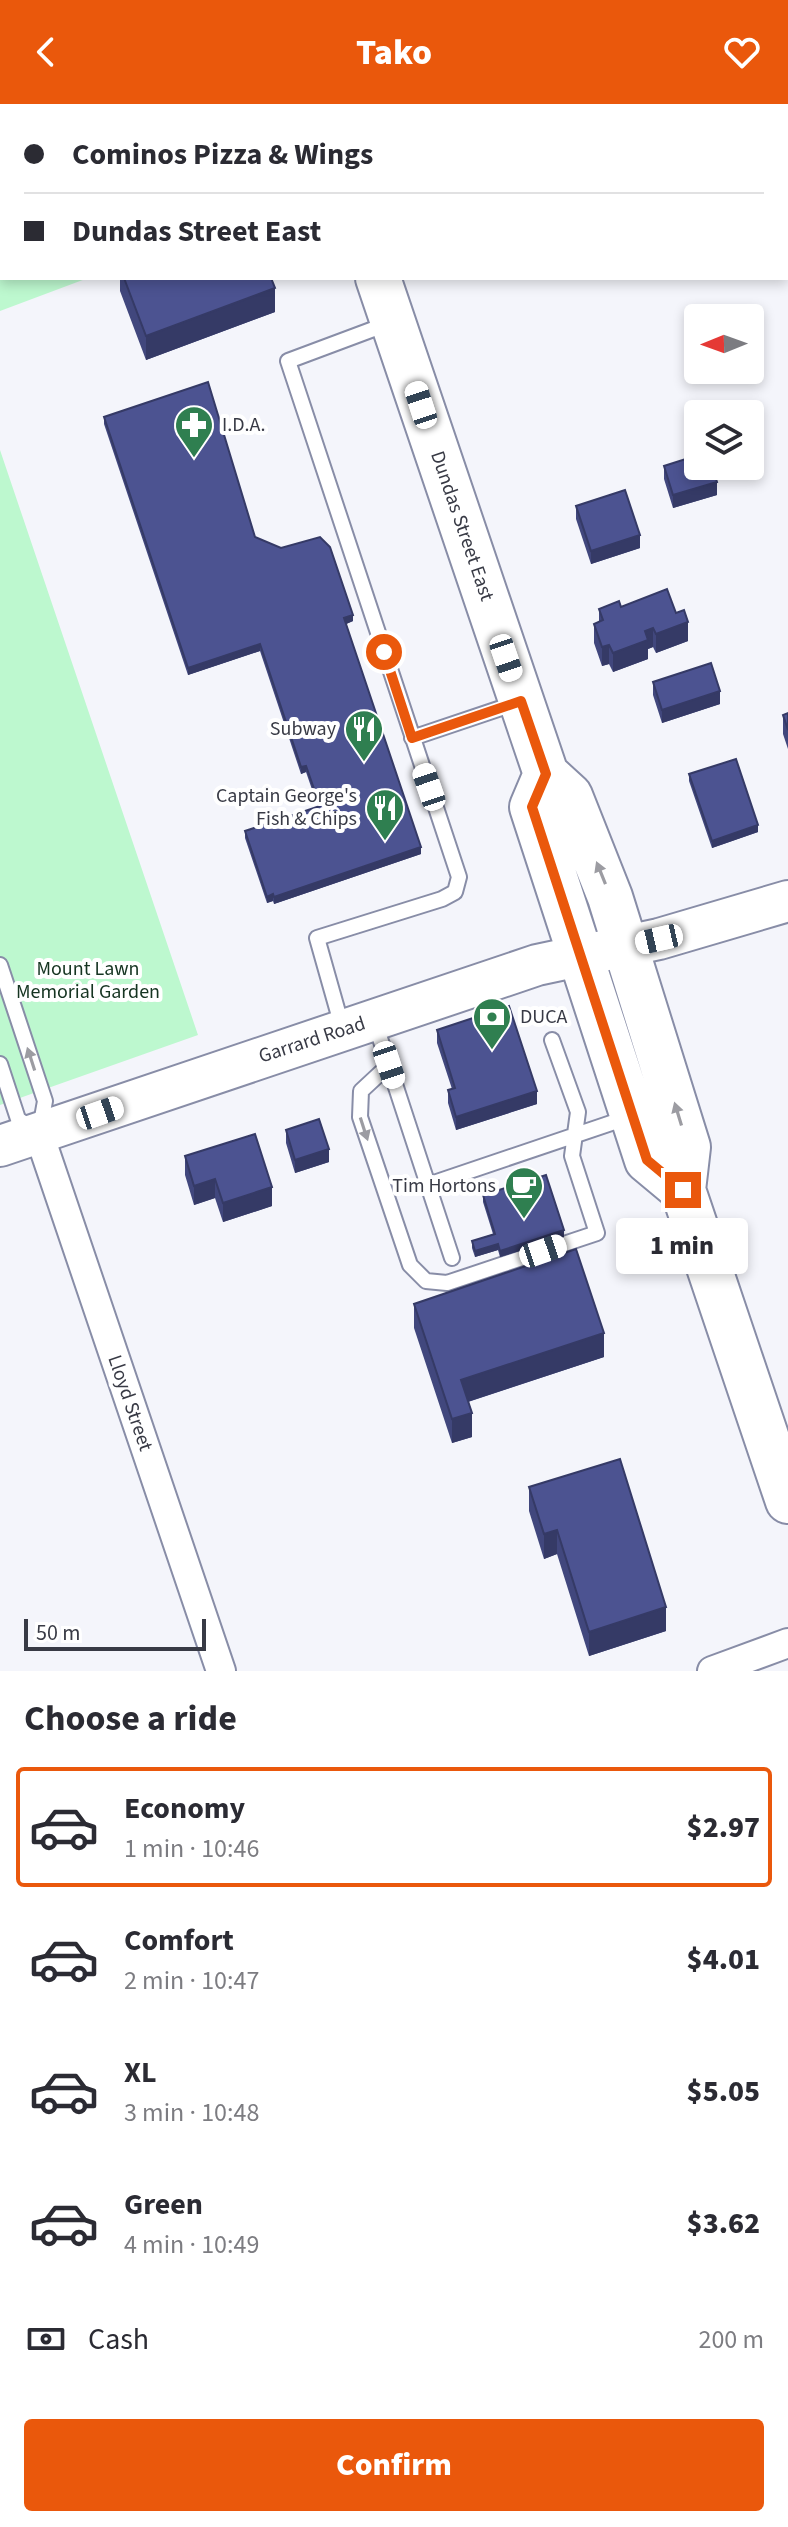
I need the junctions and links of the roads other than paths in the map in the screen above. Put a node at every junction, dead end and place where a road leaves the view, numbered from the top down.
1 (379, 280) edge
2 (393, 322) junction
3 (521, 701) junction
4 (412, 738) junction
5 (546, 774) junction
6 (788, 901) edge
7 (627, 946) junction
8 (582, 955) junction
9 (0, 965) edge
10 (359, 1025) junction
11 (552, 1040) dead end
12 (0, 1064) edge
13 (389, 1065) junction
14 (633, 1115) junction
15 (39, 1134) junction
16 (576, 1134) junction
17 (0, 1146) edge
18 (428, 1185) junction
19 (683, 1190) junction
20 (452, 1258) dead end
21 (788, 1501) edge
22 (788, 1643) edge
23 (221, 1671) edge
24 (712, 1671) edge

1 - 2 main road, Dundas Street East
2 - 3 main road, Dundas Street East
2 - 4 lane
3 - 4 lane
3 - 5 main road, Dundas Street East
4 - 10 lane
7 -> 5 main road, Dundas Street East
5 - 8 main road
6 - 7 street, Garrard Road
7 - 8 street, Garrard Road
19 -> 7 main road, Dundas Street East
8 - 10 street, Garrard Road
8 - 14 main road
15 -> 9 lane
10 - 13 lane
10 - 15 street, Garrard Road
11 - 16 lane
12 - 15 lane
13 -> 16 lane
13 - 18 lane
14 - 16 lane
14 - 19 main road
15 - 17 street, Garrard Road
15 - 23 street, Lloyd Street
16 - 18 lane
18 - 20 lane
19 - 21 main road, Dundas Street East
22 - 24 street

